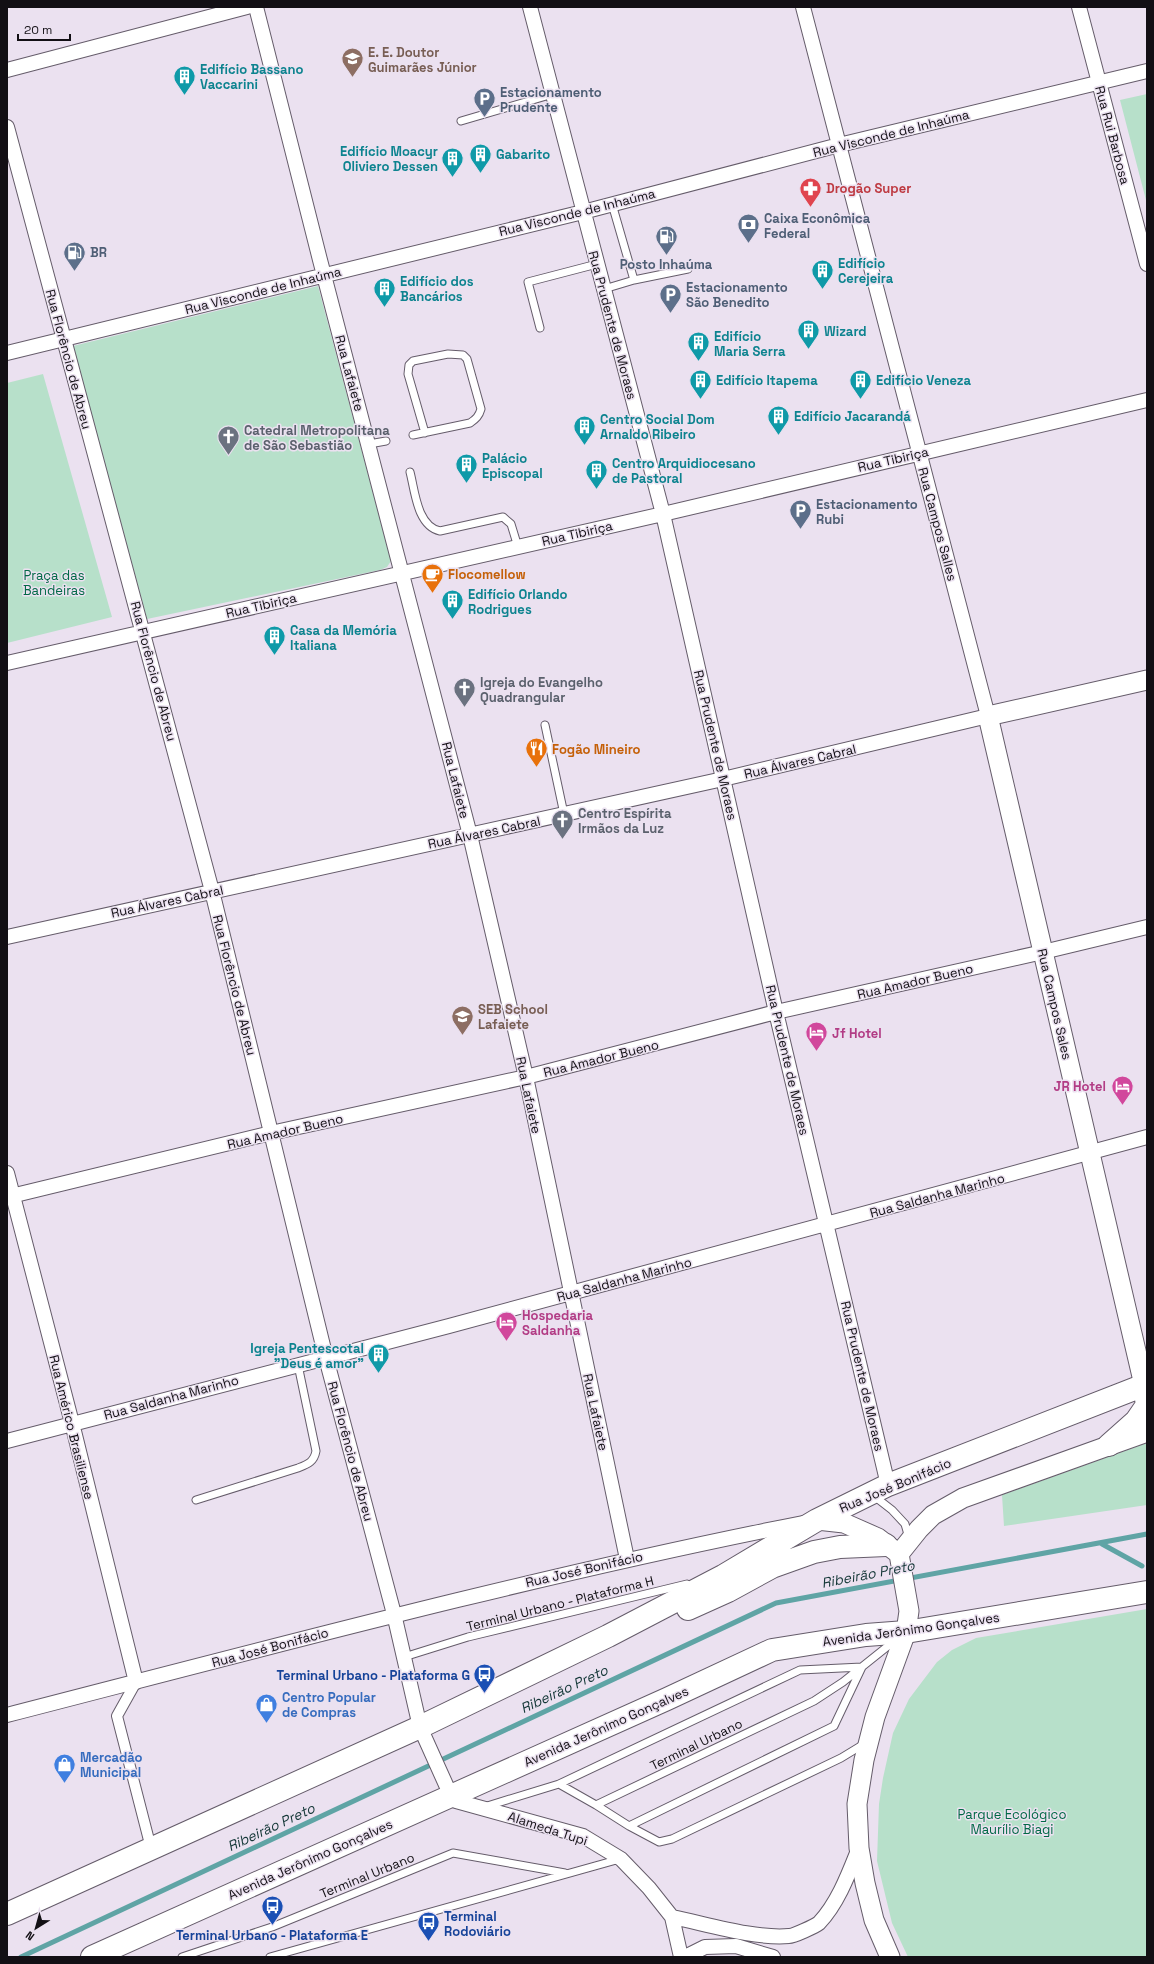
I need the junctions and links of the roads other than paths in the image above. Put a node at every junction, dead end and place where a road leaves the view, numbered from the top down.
1 (247, 7) edge
2 (256, 7) edge
3 (530, 7) edge
4 (802, 7) edge
5 (1079, 7) edge
6 (7, 70) edge
7 (1147, 71) edge
8 (1100, 82) junction
9 (553, 94) junction
10 (461, 121) dead end
11 (7, 127) edge
12 (839, 145) junction
13 (612, 204) junction
14 (583, 212) junction
15 (597, 264) junction
16 (1147, 264) edge
17 (688, 268) dead end
18 (324, 275) junction
19 (634, 280) junction
20 (604, 289) junction
21 (540, 328) dead end
22 (63, 340) junction
23 (7, 353) edge
24 (1147, 400) edge
25 (425, 433) junction
26 (413, 435) dead end
27 (386, 441) dead end
28 (369, 444) junction
29 (919, 452) junction
30 (410, 472) dead end
31 (663, 514) junction
32 (518, 547) junction
33 (403, 573) junction
34 (144, 631) junction
35 (7, 663) edge
36 (1147, 680) edge
37 (988, 716) junction
38 (545, 725) dead end
39 (723, 779) junction
40 (564, 814) junction
41 (470, 835) junction
42 (212, 891) junction
43 (1147, 926) edge
44 (7, 937) edge
45 (1043, 952) junction
46 (776, 1012) junction
47 (526, 1077) junction
48 (271, 1133) junction
49 (1147, 1137) edge
50 (1091, 1153) junction
51 (7, 1173) edge
52 (10, 1197) edge
53 (828, 1225) junction
54 (571, 1293) junction
55 (326, 1358) junction
56 (298, 1364) junction
57 (1145, 1385) edge
58 (72, 1423) junction
59 (1147, 1432) edge
60 (7, 1441) edge
61 (1109, 1445) junction
62 (879, 1490) junction
63 (196, 1500) dead end
64 (817, 1520) junction
65 (899, 1550) junction
66 (627, 1559) junction
67 (723, 1576) junction
68 (1147, 1592) edge
69 (658, 1610) junction
70 (394, 1614) junction
71 (908, 1622) junction
72 (404, 1657) junction
73 (862, 1667) junction
74 (136, 1682) junction
75 (7, 1715) edge
76 (424, 1735) junction
77 (869, 1742) junction
78 (559, 1784) junction
79 (447, 1788) junction
80 (596, 1805) junction
81 (481, 1807) junction
82 (629, 1826) junction
83 (151, 1848) junction
84 (858, 1848) junction
85 (621, 1859) junction
86 (565, 1873) junction
87 (7, 1914) edge
88 (672, 1917) junction
89 (92, 1957) edge
90 (182, 1957) edge
91 (270, 1957) edge
92 (681, 1957) edge
93 (685, 1957) edge
94 (773, 1957) edge
95 (890, 1957) edge

1 - 6 street
2 - 18 street, Rua Lafaiete
3 - 9 street, Rua Prudente de Moraes
4 - 12 street, Rua Campos Salles
5 - 8 street, Rua Rui Barbosa
7 - 8 street, Rua Visconde de Inhaúma
8 - 12 street, Rua Visconde de Inhaúma
8 - 16 street, Rua Rui Barbosa
9 - 10 lane
9 - 14 street, Rua Prudente de Moraes
11 - 22 street, Rua Florêncio de Abreu
12 - 13 street, Rua Visconde de Inhaúma
12 - 29 street, Rua Campos Salles
13 - 14 street, Rua Visconde de Inhaúma
13 - 19 lane
14 - 15 street, Rua Prudente de Moraes
14 - 18 street, Rua Visconde de Inhaúma
15 - 20 street, Rua Prudente de Moraes
15 - 21 lane
17 - 19 lane
18 - 22 street, Rua Visconde de Inhaúma
18 - 28 street, Rua Lafaiete
19 - 20 lane
20 - 31 street, Rua Prudente de Moraes
22 - 23 street, Rua Visconde de Inhaúma
22 - 34 street, Rua Florêncio de Abreu
24 - 29 street, Rua Tibiriça
25 - 25 lane
25 - 26 lane
27 - 28 lane
28 - 33 street, Rua Lafaiete
29 - 31 street, Rua Tibiriça
29 - 37 street, Rua Campos Salles
30 - 32 lane
31 - 32 street, Rua Tibiriça
31 - 39 street, Rua Prudente de Moraes
32 - 33 street, Rua Tibiriça
33 - 34 street, Rua Tibiriça
33 - 41 street, Rua Lafaiete
34 - 35 street, Rua Tibiriça
34 - 42 street, Rua Florêncio de Abreu
36 - 37 main road, Rua Álvares Cabral
37 - 39 street, Rua Álvares Cabral
37 - 45 main road, Rua Campos Sales
38 - 40 lane
39 - 40 street, Rua Álvares Cabral
39 - 46 street, Rua Prudente de Moraes
40 - 41 street, Rua Álvares Cabral
41 - 42 street, Rua Álvares Cabral
41 - 47 street, Rua Lafaiete
42 - 44 street, Rua Álvares Cabral
42 - 48 street, Rua Florêncio de Abreu
43 - 45 street, Rua Amador Bueno
45 - 46 street, Rua Amador Bueno
45 - 50 main road, Rua Campos Sales
46 - 47 street, Rua Amador Bueno
46 - 53 street, Rua Prudente de Moraes
47 - 48 street, Rua Amador Bueno
47 - 54 street, Rua Lafaiete
48 - 52 street, Rua Amador Bueno
48 - 55 street, Rua Florêncio de Abreu
49 - 50 street, Rua Saldanha Marinho
50 - 53 street, Rua Saldanha Marinho
50 - 57 main road, Rua Campos Sales
51 - 52 street, Rua Américo Brasiliense
52 - 58 street, Rua Américo Brasiliense
53 - 54 street, Rua Saldanha Marinho
53 - 62 street, Rua Prudente de Moraes
54 - 55 street, Rua Saldanha Marinho
54 - 66 street, Rua Lafaiete
55 - 56 street, Rua Saldanha Marinho
55 - 70 street, Rua Florêncio de Abreu
56 - 58 street, Rua Saldanha Marinho
56 - 63 lane
57 - 61 main road
57 - 62 main road, Rua José Bonifácio
58 - 60 street, Rua Saldanha Marinho
58 - 74 street, Rua Américo Brasiliense
59 - 61 main road
61 - 65 main road
62 - 64 main road, Rua José Bonifácio
62 - 65 lane
64 - 65 main road
64 - 66 street, Rua José Bonifácio
64 - 67 main road
65 - 69 main road
65 - 71 main road
66 - 70 street, Rua José Bonifácio
67 - 69 main road
67 - 72 lane, Terminal Urbano - Plataforma H
68 - 71 main road, Avenida Jerônimo Gonçalves
69 - 76 main road
70 - 72 street, Rua Florêncio de Abreu
70 - 74 street, Rua José Bonifácio
71 - 73 lane, Terminal Urbano
71 - 77 main road
71 - 79 main road, Avenida Jerônimo Gonçalves
72 - 76 street, Rua Florêncio de Abreu
73 - 78 lane
73 - 80 lane, Terminal Urbano
73 - 82 lane
74 - 75 street, Rua José Bonifácio
74 - 83 street
76 - 79 street, Rua Florêncio de Abreu
76 - 83 main road
77 - 82 lane
77 - 84 main road
78 - 80 lane
78 - 81 lane
79 - 81 street, Alameda Tupi
79 - 89 main road, Avenida Jerônimo Gonçalves
80 - 82 lane
81 - 85 street, Alameda Tupi
83 - 87 main road
84 - 88 street
84 - 95 main road
85 - 86 lane
85 - 88 street, Alameda Tupi
86 - 90 lane, Terminal Urbano
86 - 91 lane
88 - 92 street, Alameda Tupi
93 - 94 street

